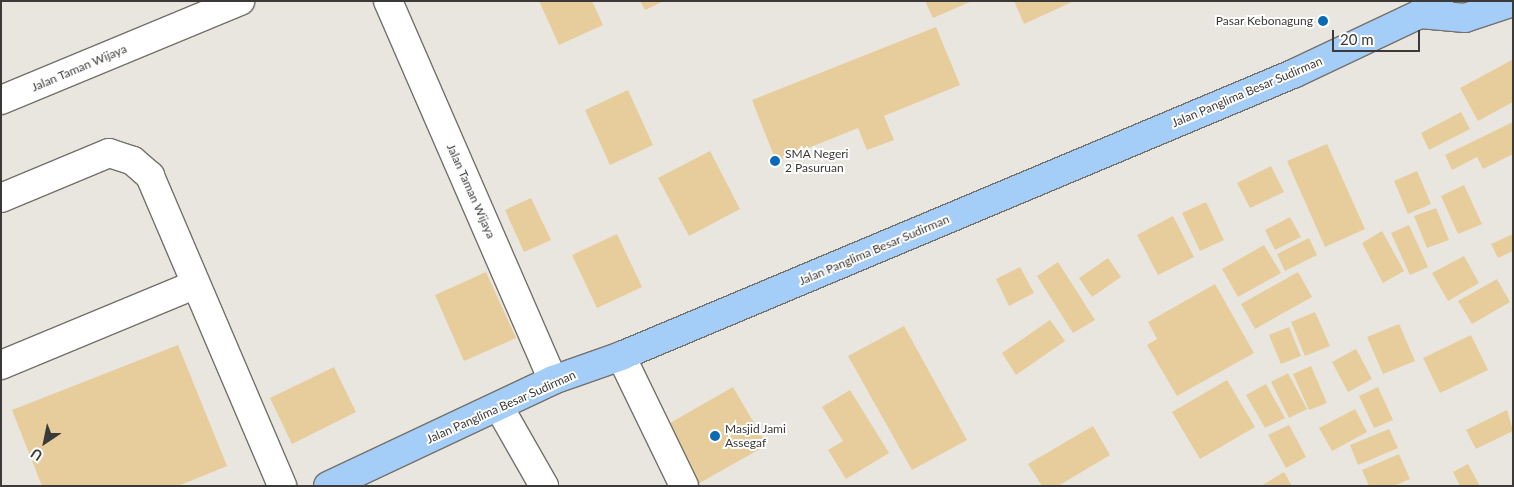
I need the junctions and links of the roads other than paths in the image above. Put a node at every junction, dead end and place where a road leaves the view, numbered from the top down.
1 (240, 1) edge
2 (388, 1) edge
3 (1513, 2) edge
4 (1429, 8) edge
5 (1, 100) edge
6 (1, 198) edge
7 (194, 286) junction
8 (621, 356) junction
9 (1, 365) edge
10 (553, 380) junction
11 (499, 407) junction
12 (282, 486) edge
13 (328, 486) edge
14 (544, 486) edge
15 (684, 486) edge

1 - 5 street, Jalan Taman Wijaya
2 - 10 street, Jalan Taman Wijaya
3 - 4 main road, Jalan Panglima Besar Sudirman
4 - 8 main road, Jalan Panglima Besar Sudirman
6 - 7 street
7 - 9 street
7 - 12 street
8 - 10 main road, Jalan Panglima Besar Sudirman
8 - 15 street
10 - 11 main road, Jalan Panglima Besar Sudirman
11 - 13 main road, Jalan Panglima Besar Sudirman
11 - 14 street

